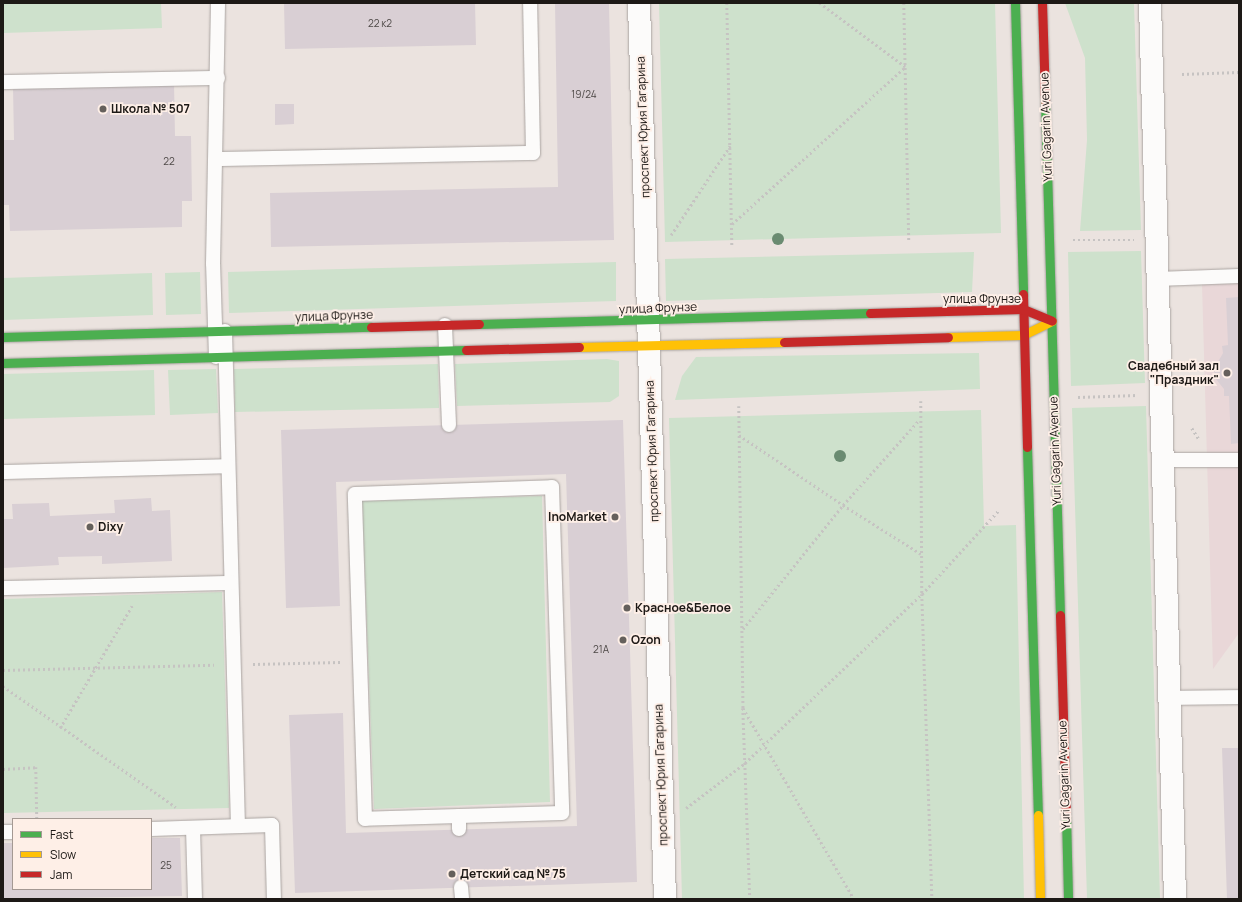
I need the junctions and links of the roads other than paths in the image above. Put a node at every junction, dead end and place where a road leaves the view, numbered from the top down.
1 (218, 3) edge
2 (530, 3) edge
3 (639, 3) edge
4 (1015, 3) edge
5 (1042, 3) edge
6 (1150, 3) edge
7 (218, 78) junction
8 (3, 82) edge
9 (216, 159) junction
10 (1239, 276) edge
11 (1157, 279) junction
12 (1023, 309) junction
13 (648, 320) junction
14 (1052, 321) junction
15 (445, 325) junction
16 (220, 332) junction
17 (1023, 334) junction
18 (3, 337) edge
19 (648, 345) junction
20 (445, 350) junction
21 (221, 357) junction
22 (3, 363) edge
23 (449, 425) dead end
24 (1163, 460) junction
25 (1239, 460) edge
26 (228, 466) junction
27 (3, 472) edge
28 (232, 583) junction
29 (3, 588) edge
30 (1239, 697) edge
31 (1169, 698) junction
32 (459, 823) joint
33 (238, 826) junction
34 (193, 828) junction
35 (152, 829) edge
36 (195, 899) edge
37 (274, 899) edge
38 (665, 899) edge
39 (1040, 899) edge
40 (1068, 899) edge
41 (1175, 899) edge

1 - 7 lane
2 - 9 lane
3 - 13 street, проспект Юрия Гагарина
4 - 12 street
5 - 14 street, Yuri Gagarin Avenue
6 - 11 street
7 - 8 lane
7 - 9 lane
9 - 16 lane
10 - 11 lane
11 - 24 street
12 - 13 street, улица Фрунзе
12 - 14 street, улица Фрунзе
12 - 17 street
13 - 15 street, улица Фрунзе
13 - 19 street, проспект Юрия Гагарина
14 - 17 street
14 - 40 street, Yuri Gagarin Avenue
15 - 16 street, улица Фрунзе
15 - 20 lane
16 - 18 street, улица Фрунзе
16 - 21 lane
17 - 19 street
17 - 39 street
19 - 20 street
19 - 38 street, проспект Юрия Гагарина
20 - 21 street
20 - 23 lane
21 - 22 street
21 - 26 lane
24 - 25 lane
24 - 31 street
26 - 27 lane
26 - 28 lane
28 - 29 lane
28 - 33 lane
30 - 31 lane
31 - 41 street
32 - 32 lane
33 - 34 lane
33 - 37 lane
34 - 35 lane
34 - 36 lane

